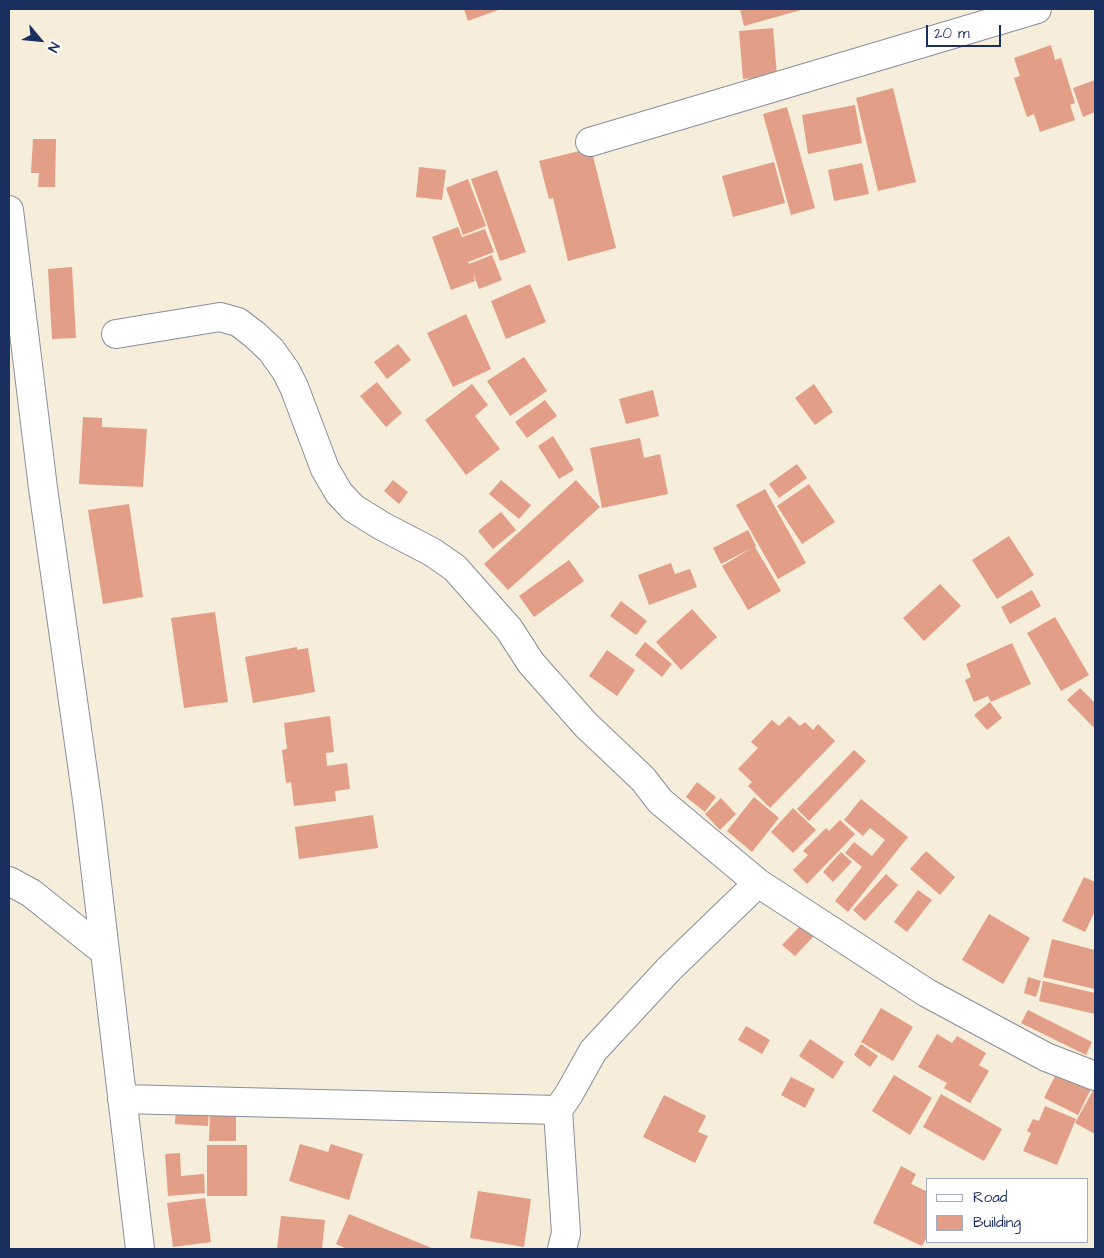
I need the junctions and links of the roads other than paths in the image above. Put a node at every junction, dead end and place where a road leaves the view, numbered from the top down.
1 (1037, 9) edge
2 (590, 142) dead end
3 (9, 210) edge
4 (116, 334) dead end
5 (9, 881) edge
6 (758, 882) junction
7 (105, 952) junction
8 (1095, 1076) edge
9 (122, 1099) junction
10 (558, 1110) junction
11 (140, 1249) edge
12 (562, 1249) edge

1 - 2 street
3 - 7 street
4 - 6 street
5 - 7 street
6 - 8 street
6 - 10 street
7 - 9 street
9 - 10 street
9 - 11 street
10 - 12 street

